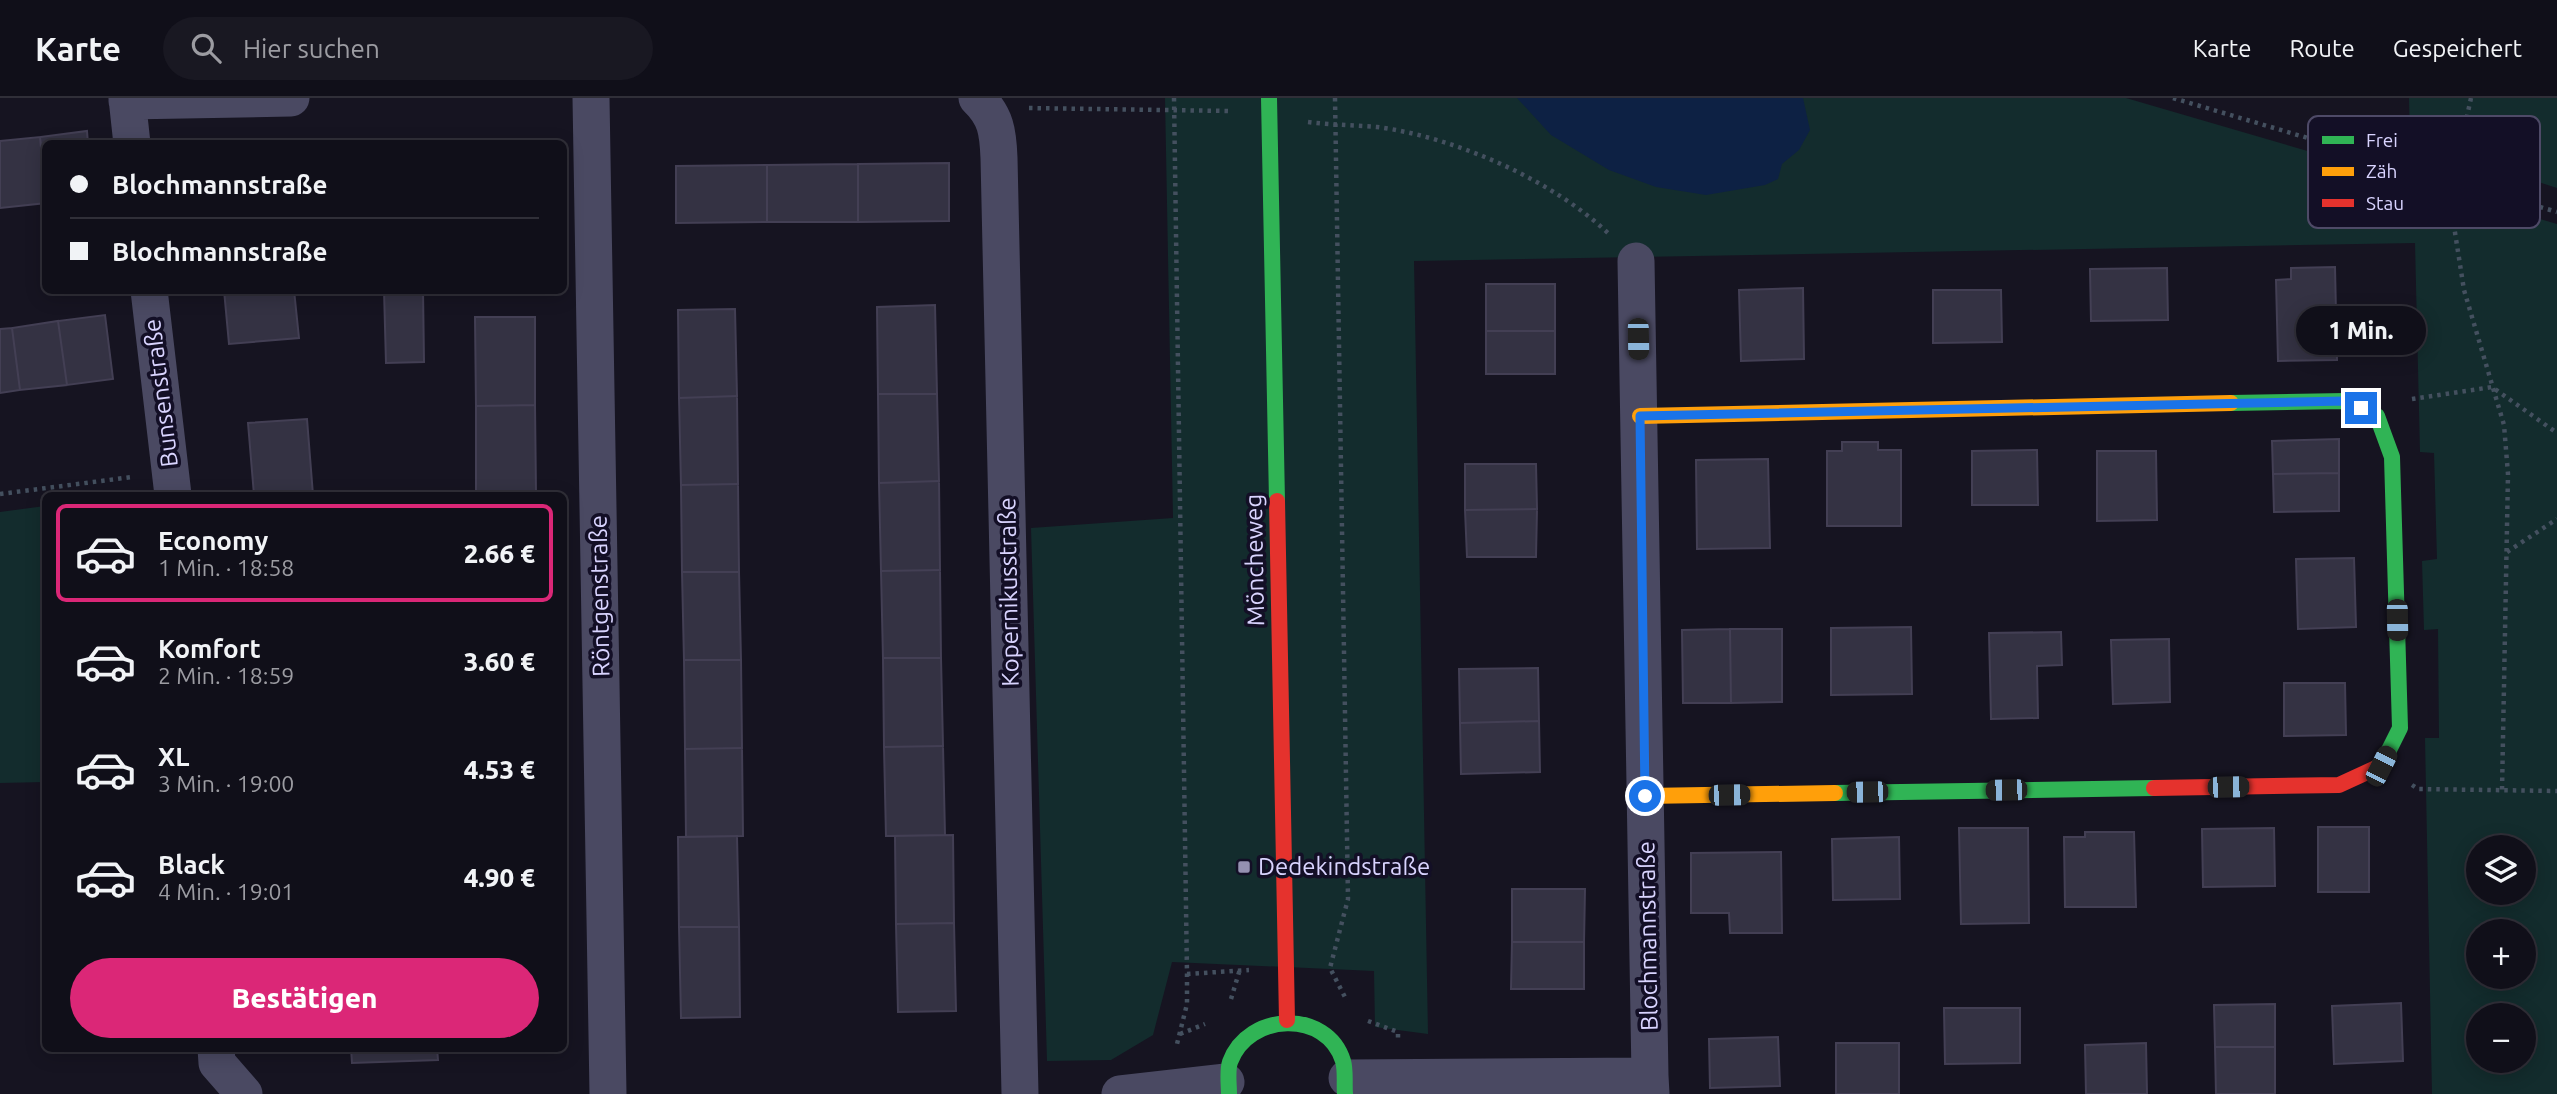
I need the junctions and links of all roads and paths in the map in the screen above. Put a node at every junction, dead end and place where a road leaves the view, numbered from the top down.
1 (290, 98) edge
2 (591, 98) edge
3 (1174, 98) edge
4 (1269, 98) edge
5 (1335, 98) edge
6 (2173, 98) edge
7 (2471, 98) edge
8 (127, 99) edge
9 (982, 103) edge
10 (1174, 109) junction
11 (1270, 115) junction
12 (2467, 116) edge
13 (1335, 126) junction
14 (2308, 138) edge
15 (132, 140) edge
16 (2540, 207) edge
17 (2557, 212) edge
18 (2454, 228) edge
19 (1636, 261) joint
20 (149, 294) edge
21 (2492, 387) junction
22 (1640, 416) junction
23 (2377, 416) junction
24 (2557, 433) edge
25 (172, 484) edge
26 (0, 494) edge
27 (2557, 519) edge
28 (2506, 552) junction
29 (2381, 766) junction
30 (2502, 791) junction
31 (2557, 791) edge
32 (1645, 796) junction
33 (1330, 968) dead end
34 (1287, 1020) junction
35 (216, 1052) edge
36 (1651, 1085) edge
37 (1176, 1086) junction
38 (1346, 1086) edge
39 (1227, 1088) edge
40 (244, 1094) edge
41 (608, 1094) edge
42 (1020, 1094) edge
43 (1120, 1094) edge

1 - 8 street
2 - 41 street, Röntgenstraße
3 - 10 path
4 - 11 street, Möncheweg
5 - 13 path
6 - 14 path
7 - 12 path
8 - 15 street
9 - 10 path
9 - 42 street, Kopernikusstraße
10 - 11 path
10 - 37 path
11 - 13 path
11 - 34 street, Möncheweg
13 - 19 path
13 - 33 path
16 - 17 path
18 - 21 path
19 - 22 street, Blochmannstraße
20 - 25 street, Bunsenstraße
21 - 23 path
21 - 24 path
21 - 28 path
22 - 23 street
22 - 32 street, Blochmannstraße
23 - 29 street
25 - 26 path
27 - 28 path
28 - 30 path
29 - 30 path
29 - 32 street
30 - 31 path
32 - 36 street, Blochmannstraße
34 - 38 street
34 - 39 street
35 - 40 street
36 - 38 street
37 - 39 street
37 - 43 street

